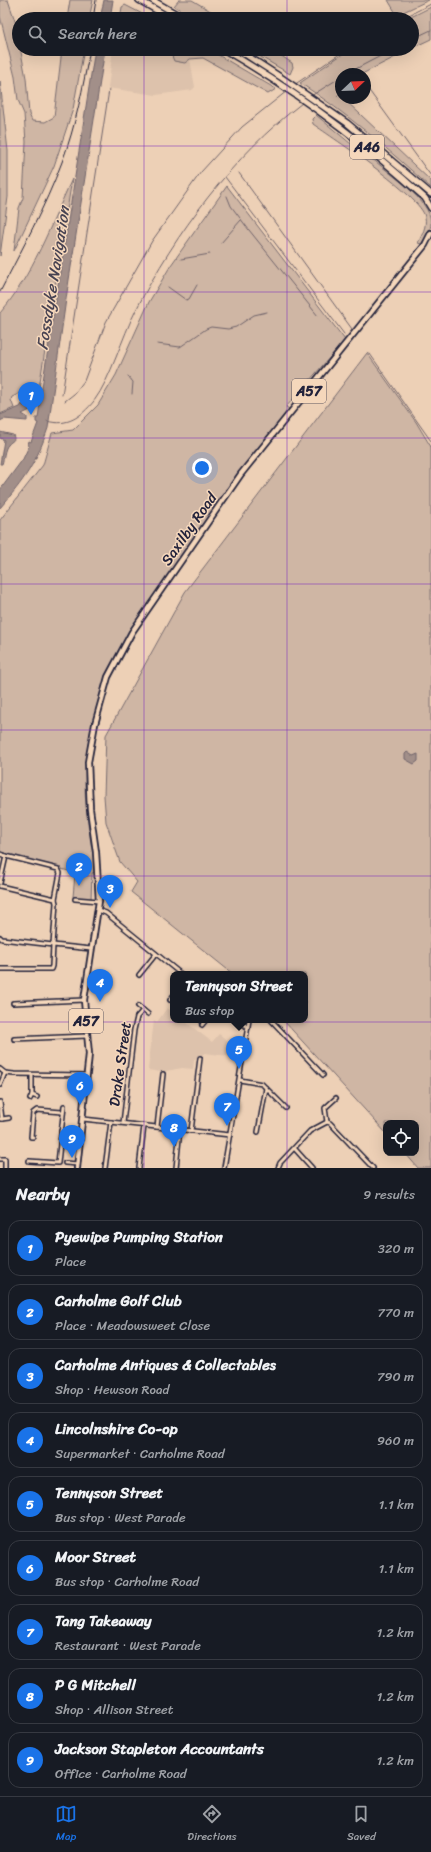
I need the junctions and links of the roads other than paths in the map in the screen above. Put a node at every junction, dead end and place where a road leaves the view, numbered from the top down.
1 (139, 0) edge
2 (152, 0) edge
3 (160, 12) edge
4 (173, 12) edge
5 (237, 56) edge
6 (247, 56) edge
7 (280, 80) junction
8 (431, 194) edge
9 (431, 208) edge
10 (431, 233) edge
11 (431, 242) edge
12 (425, 245) junction
13 (0, 854) edge
14 (6, 856) junction
15 (0, 882) edge
16 (0, 886) edge
17 (75, 899) dead end
18 (55, 900) junction
19 (99, 901) junction
20 (98, 910) junction
21 (0, 937) edge
22 (53, 945) junction
23 (91, 949) junction
24 (156, 954) junction
25 (0, 969) edge
26 (177, 971) edge
27 (139, 975) dead end
28 (84, 1000) junction
29 (13, 1003) dead end
30 (138, 1006) dead end
31 (143, 1010) junction
32 (148, 1014) dead end
33 (242, 1023) edge
34 (249, 1023) edge
35 (274, 1023) edge
36 (248, 1028) junction
37 (87, 1036) junction
38 (14, 1039) dead end
39 (200, 1058) dead end
40 (0, 1069) edge
41 (5, 1073) junction
42 (163, 1074) dead end
43 (32, 1075) junction
44 (87, 1075) junction
45 (323, 1075) dead end
46 (240, 1080) junction
47 (0, 1085) edge
48 (266, 1088) junction
49 (32, 1095) junction
50 (37, 1097) dead end
51 (336, 1098) dead end
52 (30, 1099) dead end
53 (0, 1102) edge
54 (64, 1106) dead end
55 (286, 1108) dead end
56 (63, 1113) junction
57 (9, 1118) dead end
58 (1, 1119) edge
59 (82, 1119) junction
60 (111, 1122) junction
61 (327, 1122) junction
62 (123, 1123) junction
63 (144, 1126) junction
64 (157, 1127) junction
65 (180, 1129) junction
66 (192, 1130) junction
67 (61, 1132) junction
68 (70, 1132) dead end
69 (258, 1132) dead end
70 (230, 1135) junction
71 (33, 1137) dead end
72 (295, 1149) junction
73 (0, 1159) edge
74 (29, 1162) dead end
75 (58, 1163) junction
76 (65, 1163) dead end
77 (78, 1166) edge
78 (372, 1167) edge
79 (5, 1168) edge
80 (57, 1168) edge
81 (105, 1168) edge
82 (139, 1168) edge
83 (176, 1168) edge
84 (224, 1168) edge
85 (278, 1168) edge
86 (312, 1168) edge

1 - 3 highway
2 - 4 highway
5 - 7 highway, A46
6 - 7 highway, A46
7 - 8 highway, A46
7 - 9 highway, A46
10 - 12 main road, Saxilby Road / A57
11 - 12 main road, Saxilby Road / A57
12 - 19 main road, Saxilby Road / A57
13 - 14 street
14 - 15 street
14 - 18 street
16 - 18 street
17 - 19 street
18 - 22 street
19 - 20 main road, A57
20 - 23 main road, A57
20 - 24 street
21 - 22 street
22 - 23 street
22 - 25 street
23 - 28 main road, A57
24 - 26 street
24 - 27 street
28 - 29 street
28 - 37 main road, A57
30 - 31 street, Drake Street
31 - 32 street, Drake Street
31 - 62 street, Drake Street
33 - 36 street
34 - 36 street
35 - 45 street
36 - 46 street
37 - 38 street
37 - 44 main road, A57
39 - 66 street
40 - 41 street
41 - 43 street
41 - 47 street
42 - 64 street
43 - 44 street
43 - 49 street
44 - 59 main road, A57
46 - 48 street
46 - 70 street
48 - 55 street
48 - 69 street
49 - 50 street
49 - 52 street
51 - 61 street
53 - 58 street
54 - 56 street
56 - 67 street
56 - 71 street
57 - 58 street
59 - 60 street
59 - 77 main road, A57
60 - 62 street
60 - 81 street
61 - 72 street
61 - 78 street
62 - 63 street
63 - 64 street
63 - 82 street
64 - 65 street
65 - 66 street
65 - 83 street
66 - 70 street
67 - 68 street
67 - 75 street
70 - 84 street
72 - 85 street
72 - 86 street
73 - 79 street
74 - 75 street
75 - 80 street
76 - 77 street

